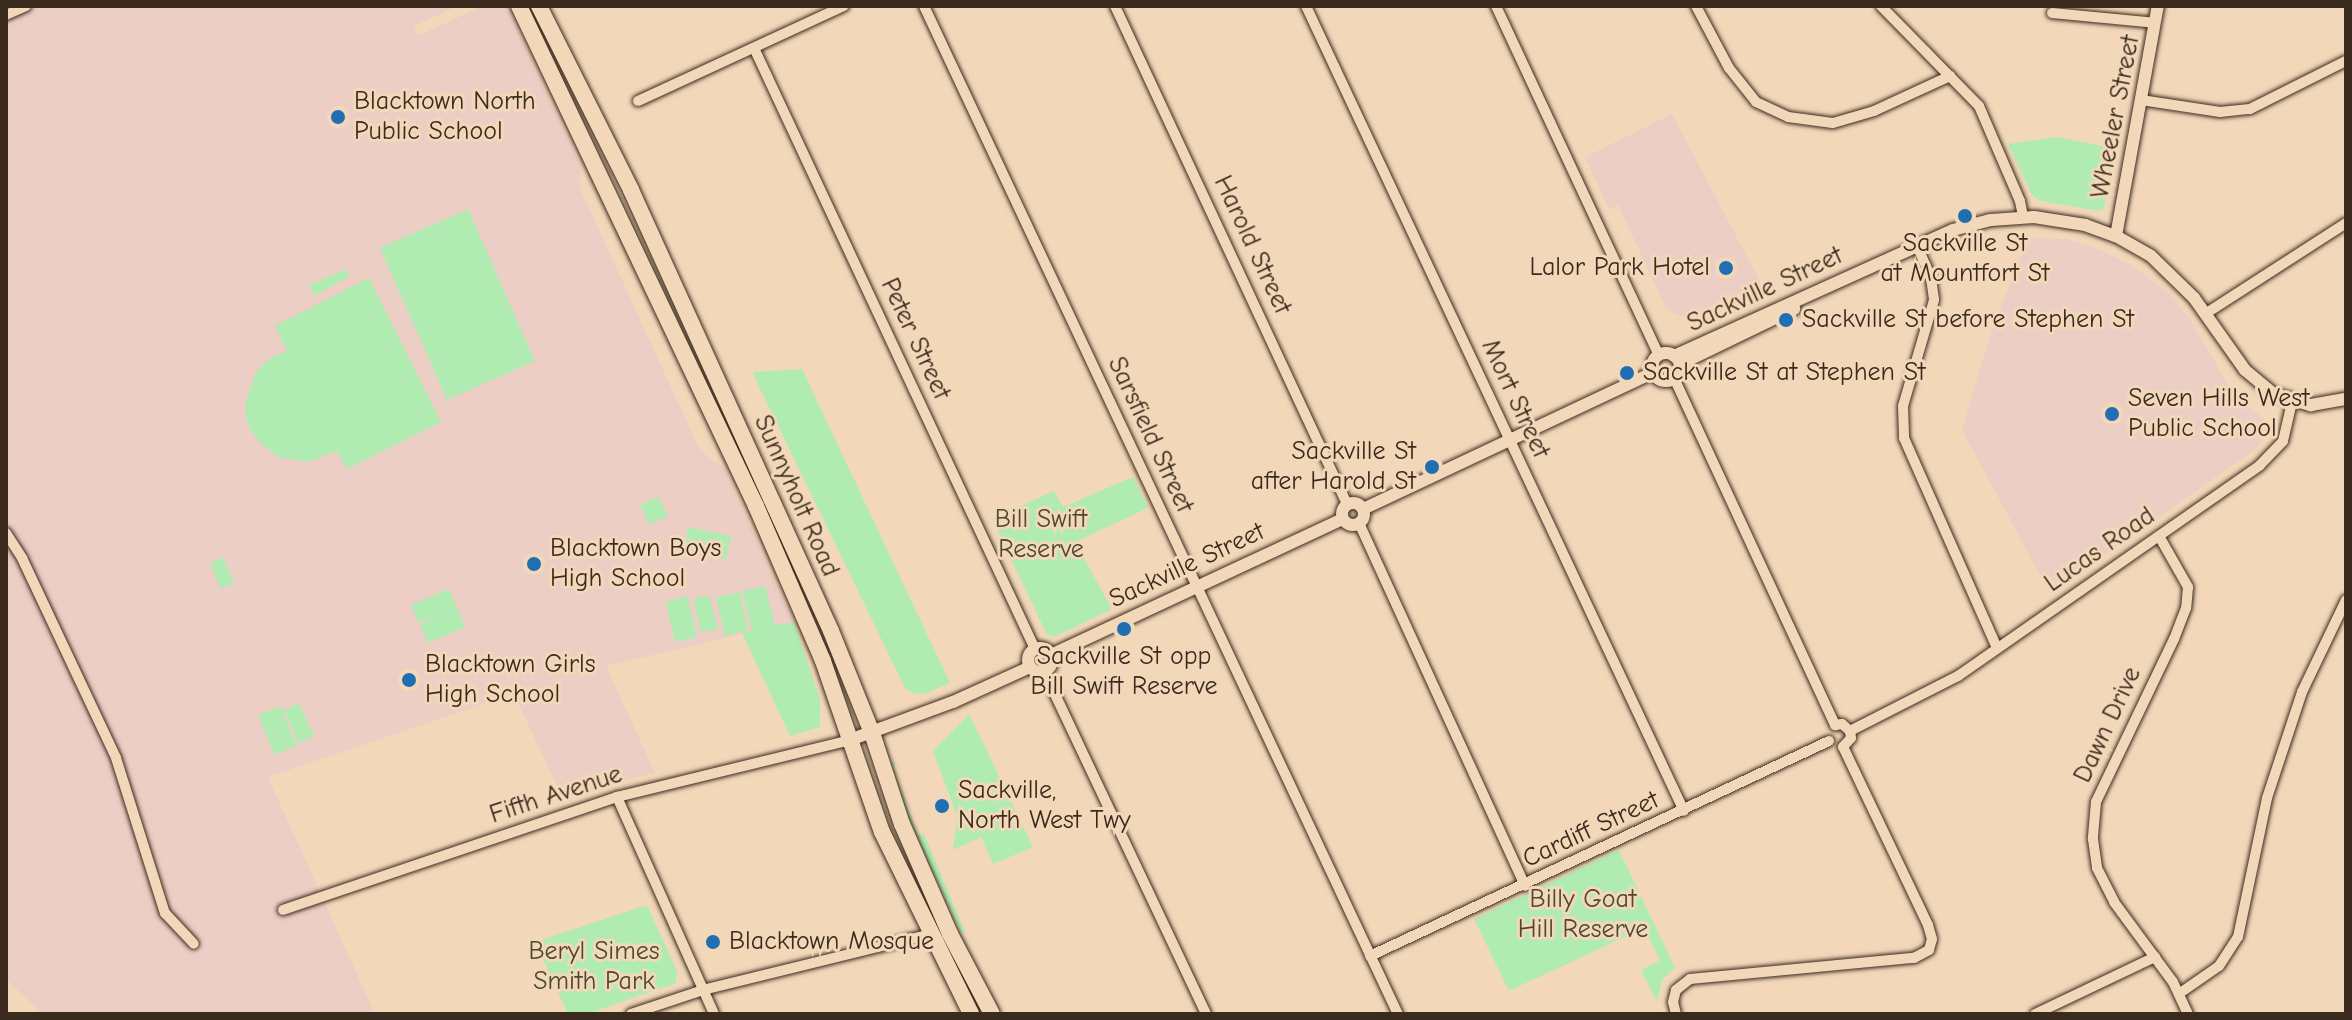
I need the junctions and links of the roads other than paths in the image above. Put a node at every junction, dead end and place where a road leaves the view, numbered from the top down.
1 (26, 6) edge
2 (519, 6) edge
3 (539, 6) edge
4 (844, 6) edge
5 (924, 6) edge
6 (1115, 6) edge
7 (1306, 6) edge
8 (1496, 6) edge
9 (1696, 6) edge
10 (1881, 6) edge
11 (2158, 6) edge
12 (2052, 13) dead end
13 (6, 15) edge
14 (2155, 23) junction
15 (754, 48) junction
16 (2346, 61) edge
17 (1950, 76) junction
18 (2141, 100) junction
19 (638, 101) dead end
20 (2023, 217) junction
21 (2346, 223) edge
22 (2116, 236) junction
23 (1917, 246) junction
24 (2205, 314) junction
25 (1659, 355) junction
26 (1677, 360) junction
27 (1654, 372) junction
28 (1674, 378) junction
29 (2346, 399) edge
30 (2292, 402) junction
31 (1509, 439) junction
32 (1347, 504) junction
33 (1363, 509) junction
34 (1343, 519) junction
35 (1359, 523) junction
36 (6, 533) edge
37 (2159, 536) junction
38 (1197, 586) junction
39 (2346, 600) edge
40 (1997, 648) junction
41 (1035, 649) junction
42 (1051, 655) junction
43 (1030, 667) junction
44 (1044, 671) junction
45 (1835, 725) junction
46 (1850, 731) junction
47 (872, 733) junction
48 (847, 741) junction
49 (1829, 741) junction
50 (1843, 747) junction
51 (617, 797) junction
52 (1684, 811) junction
53 (1525, 886) junction
54 (283, 910) dead end
55 (931, 934) junction
56 (194, 944) dead end
57 (1370, 956) junction
58 (2155, 957) junction
59 (703, 990) junction
60 (2180, 993) junction
61 (1674, 1013) edge
62 (631, 1014) edge
63 (714, 1014) edge
64 (971, 1014) edge
65 (992, 1014) edge
66 (1206, 1014) edge
67 (1398, 1014) edge
68 (2035, 1014) edge
69 (2188, 1014) edge

1 - 13 street
2 - 48 main road, Sunnyholt Road
3 - 47 main road, Sunnyholt Road
4 - 15 street
5 - 38 street, Sarsfield Street
6 - 32 street, Harold Street
7 - 31 street, Mort Street
8 - 25 street
9 - 17 street
10 - 17 street
11 - 14 street, Wheeler Street
12 - 14 street
14 - 18 street, Wheeler Street
15 - 19 street
15 - 41 street, Peter Street
16 - 18 street
17 - 20 street
18 - 22 street, Wheeler Street
20 - 22 street, Sackville Street
20 - 23 street, Sackville Street
21 - 24 street
22 - 24 street, Sackville Street
23 - 26 street, Sackville Street
23 - 40 street
24 - 30 street, Sackville Street
25 - 26 street
25 - 27 street
26 - 28 street
27 - 28 street
27 - 31 street
28 - 45 street
29 - 30 street
30 - 37 street, Lucas Road
31 - 33 street
31 - 52 street, Mort Street
32 - 33 street
32 - 34 street
33 - 35 street
34 - 35 street
34 - 38 street, Sackville Street
35 - 53 street
36 - 56 street
37 - 40 street, Lucas Road
37 - 58 street, Dawn Drive
38 - 42 street, Sackville Street
38 - 57 street, Sarsfield Street
39 - 60 street
40 - 46 street, Lucas Road
41 - 42 street
41 - 43 street
42 - 44 street
43 - 44 street
43 - 47 street
44 - 66 street
45 - 46 street
45 - 49 street
46 - 50 street
47 - 48 street
47 - 65 main road, Sunnyholt Road
48 - 51 street, Fifth Avenue
48 - 55 main road, Sunnyholt Road
49 - 50 street
49 - 52 street, Cardiff Street
50 - 61 street
51 - 54 street, Fifth Avenue
51 - 59 street
52 - 53 street, Cardiff Street
53 - 57 street, Cardiff Street
55 - 59 street
55 - 64 main road, Sunnyholt Road
57 - 67 street, Sarsfield Street
58 - 60 street, Dawn Drive
58 - 68 street
59 - 62 street
59 - 63 street
60 - 69 street, Dawn Drive

